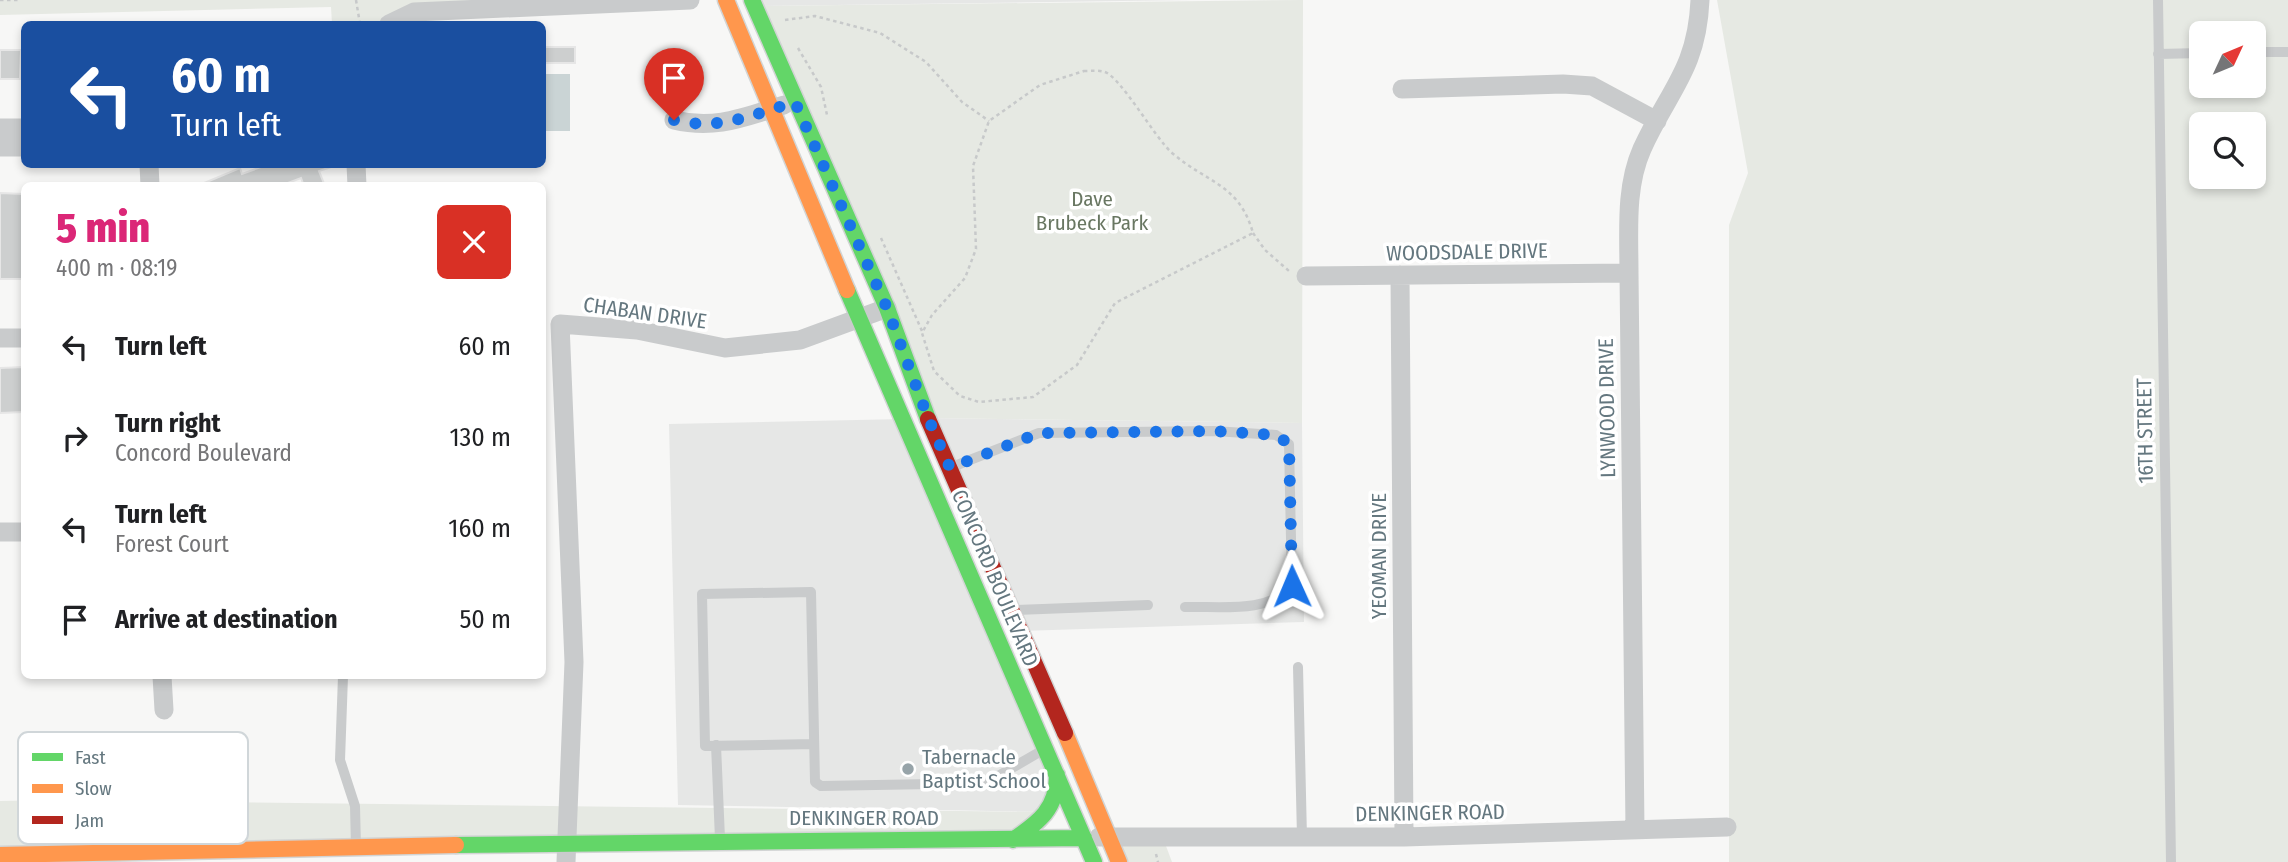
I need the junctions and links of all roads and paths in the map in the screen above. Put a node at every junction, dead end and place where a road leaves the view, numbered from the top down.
1 (0, 0) edge
2 (18, 0) edge
3 (356, 0) edge
4 (690, 0) edge
5 (726, 0) edge
6 (752, 0) edge
7 (1700, 0) edge
8 (2158, 0) edge
9 (359, 21) edge
10 (395, 21) edge
11 (788, 32) dead end
12 (795, 43) dead end
13 (2266, 52) edge
14 (2288, 52) edge
15 (2189, 53) edge
16 (2158, 54) junction
17 (1402, 89) dead end
18 (795, 102) junction
19 (772, 108) junction
20 (674, 120) dead end
21 (989, 121) junction
22 (1657, 121) junction
23 (830, 125) dead end
24 (0, 128) edge
25 (21, 128) edge
26 (0, 147) edge
27 (21, 147) edge
28 (1253, 233) junction
29 (879, 234) dead end
30 (1629, 273) junction
31 (1400, 275) junction
32 (1306, 276) joint
33 (887, 308) junction
34 (860, 320) junction
35 (922, 333) junction
36 (0, 338) edge
37 (21, 338) edge
38 (950, 468) junction
39 (0, 532) edge
40 (21, 532) edge
41 (1148, 605) dead end
42 (1185, 607) dead end
43 (1013, 610) junction
44 (1298, 667) dead end
45 (162, 679) edge
46 (343, 679) edge
47 (164, 710) dead end
48 (814, 744) junction
49 (716, 746) junction
50 (1046, 748) junction
51 (1056, 769) junction
52 (1727, 827) dead end
53 (1635, 830) junction
54 (1107, 837) junction
55 (1302, 837) junction
56 (1404, 837) junction
57 (1084, 838) junction
58 (1013, 840) junction
59 (720, 842) junction
60 (356, 848) junction
61 (566, 853) edge
62 (0, 855) edge
63 (1094, 862) edge
64 (1119, 862) edge
65 (2171, 862) edge

1 - 2 path
3 - 9 path
4 - 10 street
5 - 19 street, CONCORD BOULEVARD
6 - 18 street, CONCORD BOULEVARD
7 - 22 street, LYNWOOD DRIVE
8 - 16 lane, 16TH STREET
11 - 21 path
12 - 23 path
13 - 14 lane
15 - 16 lane
16 - 65 lane, 16TH STREET
17 - 22 street
18 - 19 street
18 - 33 street, CONCORD BOULEVARD
19 - 20 street
19 - 34 street, CONCORD BOULEVARD
21 - 28 path
21 - 35 path
22 - 30 street, LYNWOOD DRIVE
24 - 25 street
26 - 27 street
28 - 32 path
28 - 35 path
29 - 35 path
30 - 31 street, WOODSDALE DRIVE
30 - 53 street, LYNWOOD DRIVE
31 - 32 street, WOODSDALE DRIVE
31 - 56 street, YEOMAN DRIVE
33 - 34 street
33 - 38 street, CONCORD BOULEVARD
34 - 50 street, CONCORD BOULEVARD
34 - 61 street, CHABAN DRIVE
36 - 37 street
38 - 42 lane
38 - 43 street, CONCORD BOULEVARD
39 - 40 street
41 - 43 lane
43 - 54 street, CONCORD BOULEVARD
44 - 55 lane
45 - 47 street
46 - 60 lane
48 - 49 lane
48 - 49 lane
48 - 50 lane
49 - 59 lane
50 - 51 street, CONCORD BOULEVARD
51 - 57 street, CONCORD BOULEVARD
51 - 58 street
52 - 53 street, DENKINGER ROAD
53 - 56 street, DENKINGER ROAD
54 - 55 street, DENKINGER ROAD
54 - 57 street, DENKINGER ROAD
54 - 64 street, CONCORD BOULEVARD
55 - 56 street, DENKINGER ROAD
57 - 58 street, DENKINGER ROAD
57 - 63 street, CONCORD BOULEVARD
58 - 59 street, DENKINGER ROAD
59 - 61 street, DENKINGER ROAD
60 - 61 street, DENKINGER ROAD
60 - 62 street, DENKINGER ROAD

